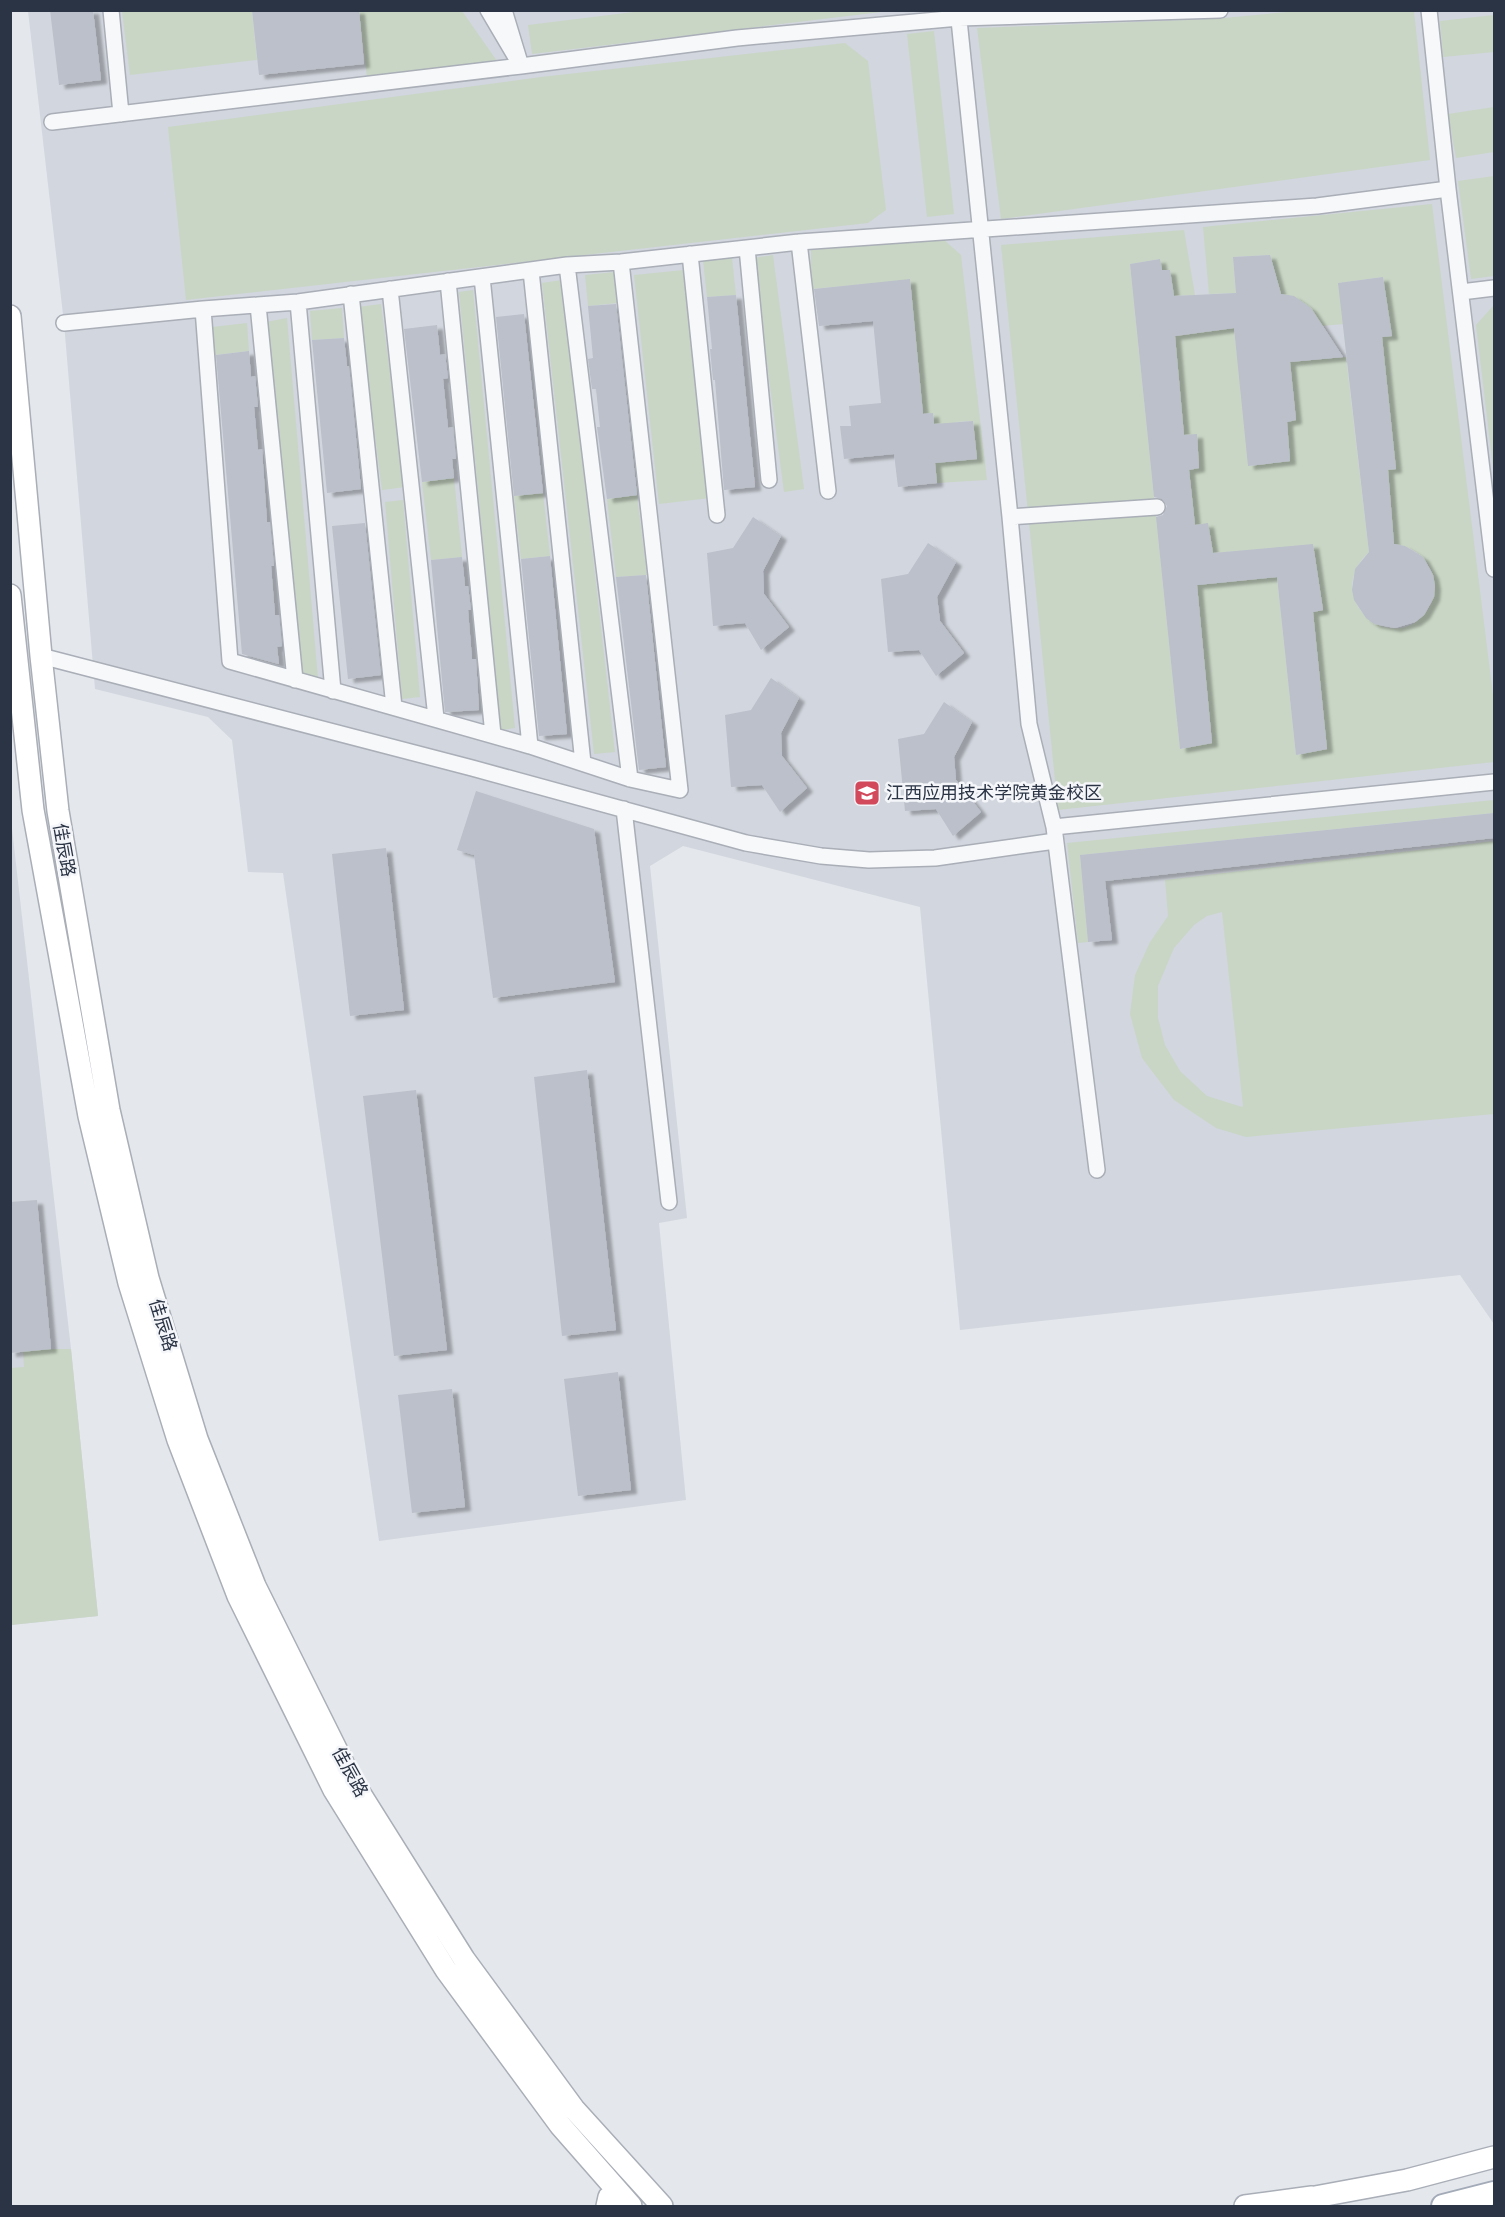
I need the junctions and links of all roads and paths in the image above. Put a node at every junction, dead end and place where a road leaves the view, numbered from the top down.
1 (111, 10) edge
2 (488, 10) edge
3 (504, 10) edge
4 (1220, 10) edge
5 (1428, 10) edge
6 (958, 14) edge
7 (521, 66) junction
8 (121, 114) junction
9 (52, 122) dead end
10 (1448, 189) junction
11 (980, 231) junction
12 (799, 242) junction
13 (747, 248) junction
14 (690, 254) junction
15 (621, 262) junction
16 (567, 265) junction
17 (531, 270) junction
18 (482, 277) junction
19 (448, 281) junction
20 (1494, 288) edge
21 (390, 289) junction
22 (1461, 292) junction
23 (351, 294) junction
24 (298, 302) junction
25 (258, 304) junction
26 (203, 309) junction
27 (10, 316) edge
28 (64, 323) dead end
29 (769, 480) dead end
30 (828, 491) dead end
31 (1157, 507) dead end
32 (717, 515) dead end
33 (1011, 517) junction
34 (1494, 569) edge
35 (10, 595) edge
36 (41, 657) junction
37 (295, 680) junction
38 (333, 691) junction
39 (394, 707) junction
40 (436, 718) junction
41 (493, 735) junction
42 (530, 746) junction
43 (583, 764) junction
44 (630, 779) junction
45 (1494, 782) edge
46 (624, 810) junction
47 (1054, 834) junction
48 (1097, 1170) dead end
49 (669, 1202) dead end
50 (1494, 2157) edge
51 (592, 2161) junction
52 (1494, 2193) edge
53 (1306, 2202) edge
54 (609, 2203) edge
55 (631, 2206) edge
56 (662, 2206) edge
57 (1245, 2206) edge
58 (1443, 2206) edge

1 - 8 street
2 - 7 street
3 - 7 street
4 - 6 street
5 - 10 street
6 - 7 street
6 - 11 street
7 - 8 street
8 - 9 street
10 - 11 street
10 - 22 street
11 - 12 street
11 - 33 street
12 - 13 street
12 - 30 street
13 - 14 street
13 - 29 street
14 - 15 street
14 - 32 street
15 - 16 street
15 - 44 street
16 - 17 street
16 - 44 street
17 - 18 street
17 - 43 street
18 - 19 street
18 - 42 street
19 - 21 street
19 - 41 street
20 - 22 street
21 - 23 street
21 - 40 street
22 - 34 street
23 - 24 street
23 - 39 street
24 - 25 street
24 - 38 street
25 - 26 street
25 - 37 street
26 - 28 street
26 - 37 street
27 - 36 main road, 佳辰路
31 - 33 street
33 - 47 street
35 - 51 main road, 佳辰路
36 - 46 street
36 - 56 main road, 佳辰路
37 - 38 street
38 - 39 street
39 - 40 street
40 - 41 street
41 - 42 street
42 - 43 street
43 - 44 street
45 - 47 street
46 - 47 street
46 - 49 street
47 - 48 street
50 - 53 main road
51 - 54 main road
51 - 55 main road, 佳辰路
52 - 58 main road
53 - 57 main road

